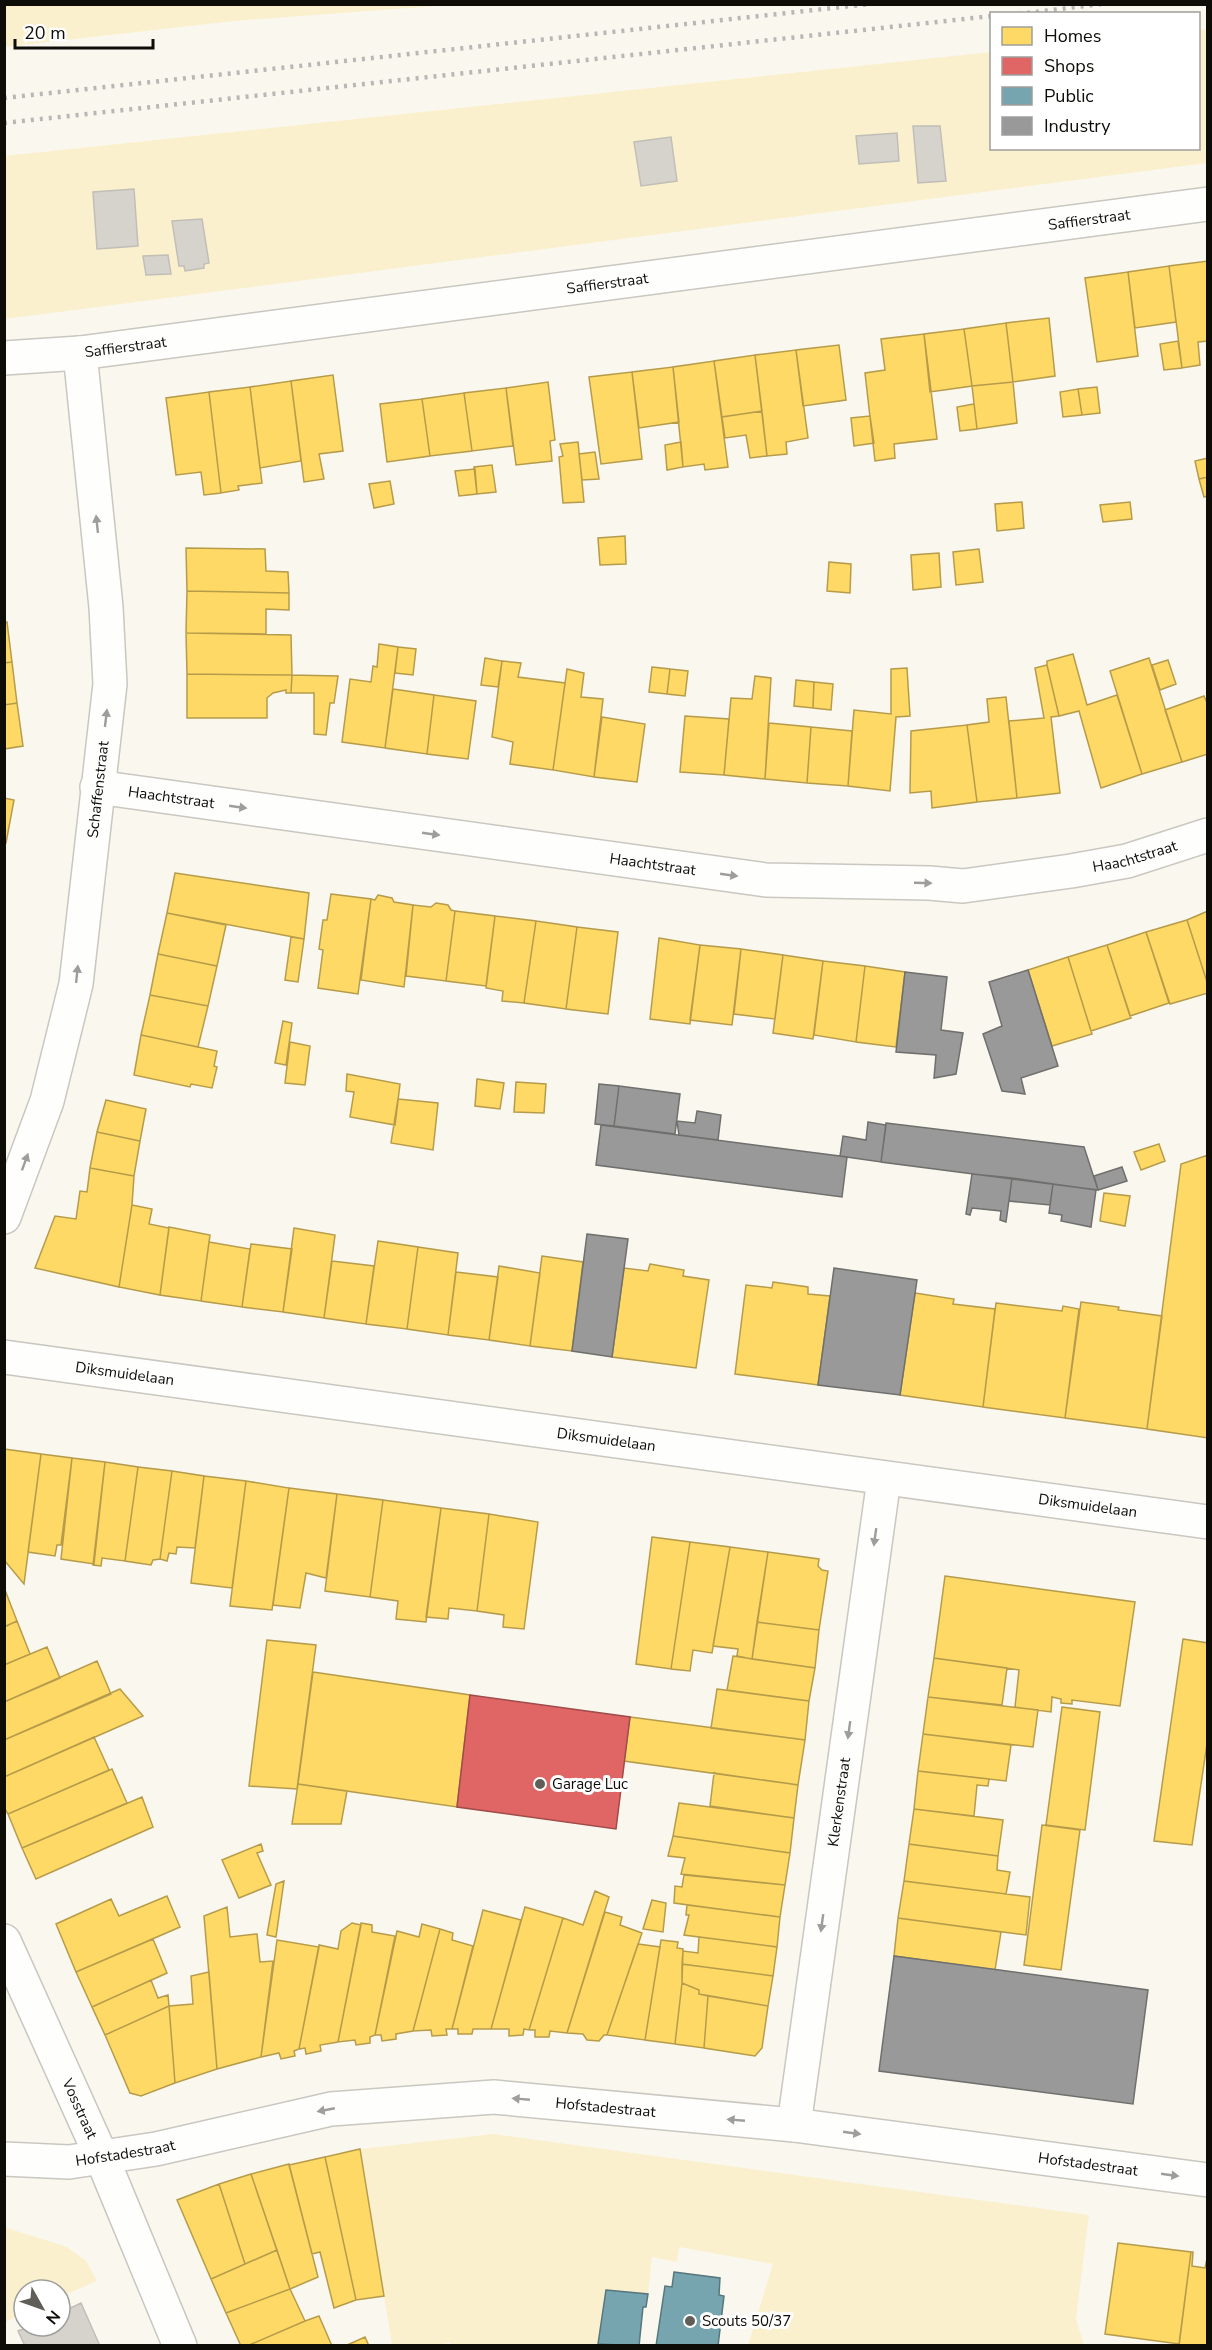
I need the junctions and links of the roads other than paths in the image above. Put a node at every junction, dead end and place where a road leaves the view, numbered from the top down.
1 (1208, 204) edge
2 (80, 353) junction
3 (4, 358) edge
4 (97, 787) junction
5 (1208, 835) edge
6 (4, 1217) edge
7 (4, 1358) edge
8 (884, 1479) junction
9 (1208, 1522) edge
10 (4, 1941) edge
11 (794, 2125) junction
12 (102, 2158) junction
13 (4, 2159) edge
14 (1208, 2181) edge
15 (180, 2346) edge

1 - 2 street, Saffierstraat
2 - 3 street, Saffierstraat
4 -> 2 street, Schaffenstraat
4 -> 5 street, Haachtstraat
6 -> 4 street, Schaffenstraat
7 - 8 street, Diksmuidelaan
8 - 9 street, Diksmuidelaan
8 -> 11 street, Klerkenstraat
10 - 12 street, Vosstraat
11 -> 12 street, Hofstadestraat
11 -> 14 street, Hofstadestraat
12 - 13 street, Hofstadestraat
12 - 15 street, Vosstraat

